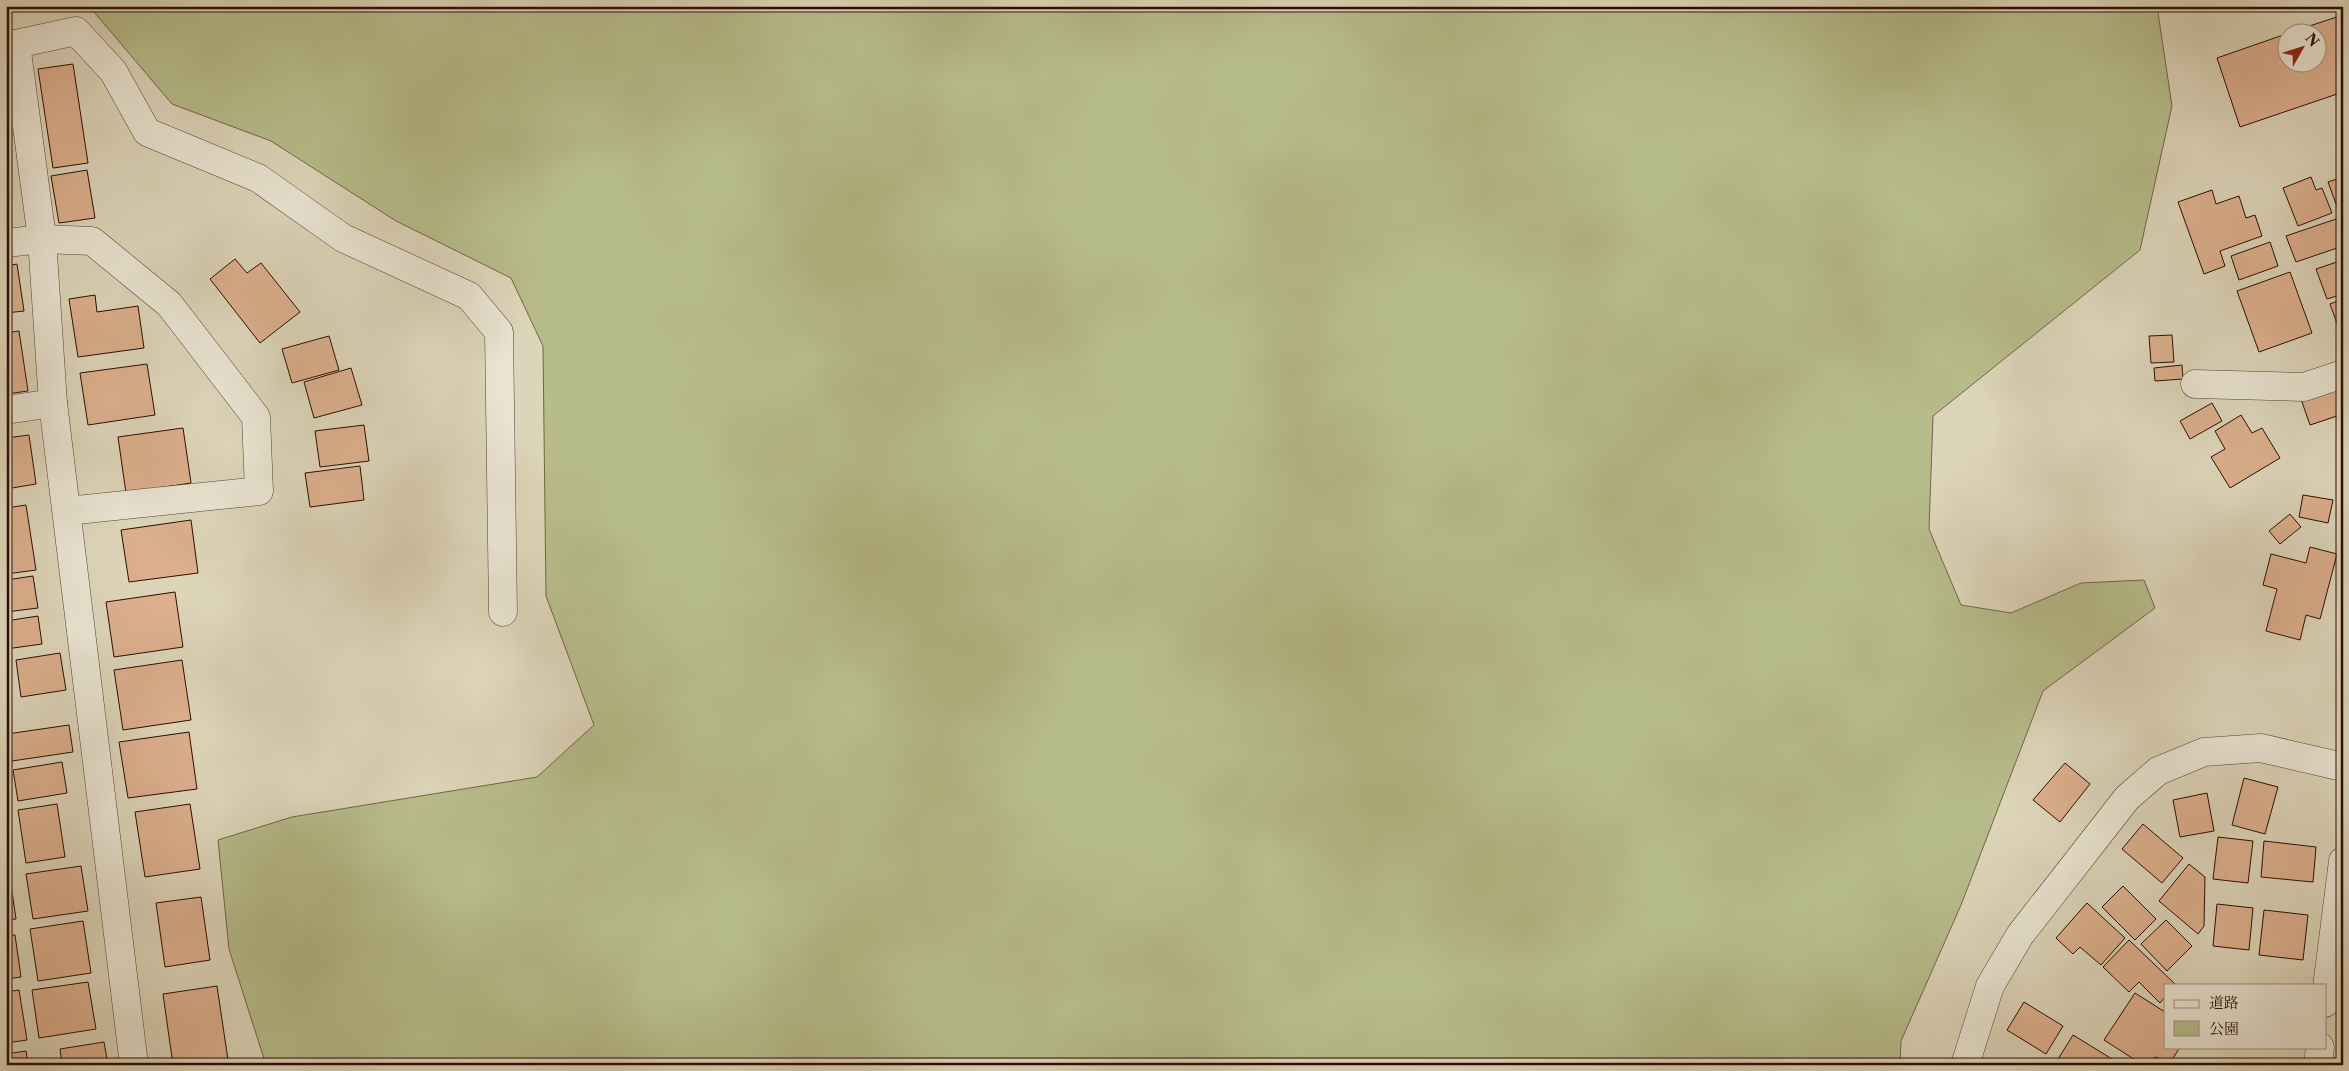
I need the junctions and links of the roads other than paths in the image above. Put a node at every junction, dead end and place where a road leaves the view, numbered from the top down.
1 (11, 44) edge
2 (42, 239) junction
3 (6, 244) edge
4 (2343, 374) edge
5 (2196, 384) dead end
6 (54, 403) junction
7 (6, 410) edge
8 (67, 512) junction
9 (503, 612) dead end
10 (2343, 767) edge
11 (2343, 861) edge
12 (2326, 995) edge
13 (2320, 1048) edge
14 (134, 1065) edge
15 (1965, 1065) edge
16 (2318, 1065) edge

1 - 2 street
1 - 9 street
2 - 3 street
2 - 6 street
2 - 8 street
4 - 5 street
6 - 7 street
6 - 8 street
8 - 14 street
10 - 15 street
11 - 12 street
13 - 16 street

